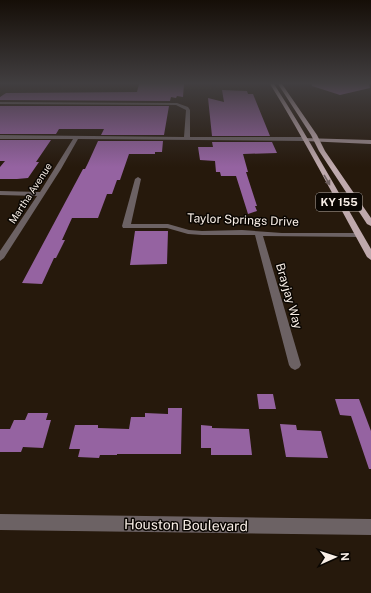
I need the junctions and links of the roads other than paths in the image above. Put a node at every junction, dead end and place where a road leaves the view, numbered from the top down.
1 (188, 112) edge
2 (289, 112) edge
3 (298, 112) edge
4 (0, 137) edge
5 (76, 138) junction
6 (187, 138) junction
7 (305, 139) junction
8 (317, 140) junction
9 (371, 142) edge
10 (138, 179) dead end
11 (0, 193) edge
12 (42, 194) junction
13 (371, 224) edge
14 (258, 233) junction
15 (358, 235) junction
16 (371, 257) edge
17 (0, 258) edge
18 (295, 365) dead end
19 (0, 522) edge
20 (371, 527) edge

1 - 6 street
2 - 7 main road, KY 155
3 - 8 main road, KY 155
4 - 5 street
5 - 6 street
5 - 12 street, Martha Avenue
6 - 7 street
7 - 8 street
7 -> 15 main road, KY 155
8 - 9 street
8 - 13 main road, KY 155
10 - 14 street, Taylor Springs Drive
11 - 12 street
12 - 17 street, Martha Avenue
14 - 15 street, Taylor Springs Drive
14 - 18 street, Brayjay Way
15 - 16 main road, KY 155
19 - 20 street, Houston Boulevard

